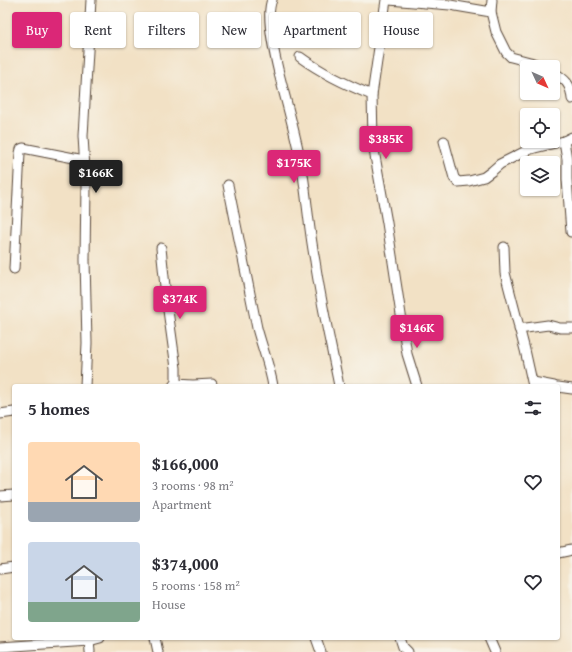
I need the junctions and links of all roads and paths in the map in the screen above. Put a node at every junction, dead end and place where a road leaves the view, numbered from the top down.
1 (92, 0) edge
2 (272, 0) edge
3 (387, 0) edge
4 (492, 0) edge
5 (491, 12) junction
6 (300, 57) dead end
7 (522, 60) edge
8 (560, 76) edge
9 (372, 95) junction
10 (572, 98) edge
11 (568, 139) edge
12 (444, 141) dead end
13 (84, 160) junction
14 (228, 185) dead end
15 (571, 232) edge
16 (504, 247) dead end
17 (161, 248) dead end
18 (14, 269) dead end
19 (572, 328) edge
20 (519, 329) junction
21 (84, 384) edge
22 (175, 384) edge
23 (273, 384) edge
24 (339, 384) edge
25 (416, 384) edge
26 (533, 384) edge
27 (560, 387) edge
28 (572, 389) edge
29 (12, 412) edge
30 (0, 414) edge
31 (12, 495) edge
32 (0, 496) edge
33 (572, 550) edge
34 (560, 553) edge
35 (12, 567) edge
36 (0, 569) edge
37 (89, 640) edge
38 (155, 640) edge
39 (317, 640) edge
40 (401, 640) edge
41 (490, 640) edge
42 (0, 647) edge
43 (90, 652) edge
44 (158, 652) edge
45 (321, 652) edge
46 (408, 652) edge
47 (495, 652) edge

1 - 13 street
2 - 24 street
3 - 5 street
3 - 9 street
4 - 5 street
5 - 7 street
6 - 9 street
8 - 10 street
9 - 25 street
11 - 12 street
11 - 15 street
13 - 18 street
13 - 21 street
14 - 23 street
16 - 20 street
17 - 22 street
19 - 20 street
20 - 26 street
27 - 28 street
29 - 30 street
31 - 32 street
33 - 34 street
35 - 36 street
37 - 42 street
37 - 43 street
38 - 44 street
39 - 45 street
40 - 46 street
41 - 47 street

